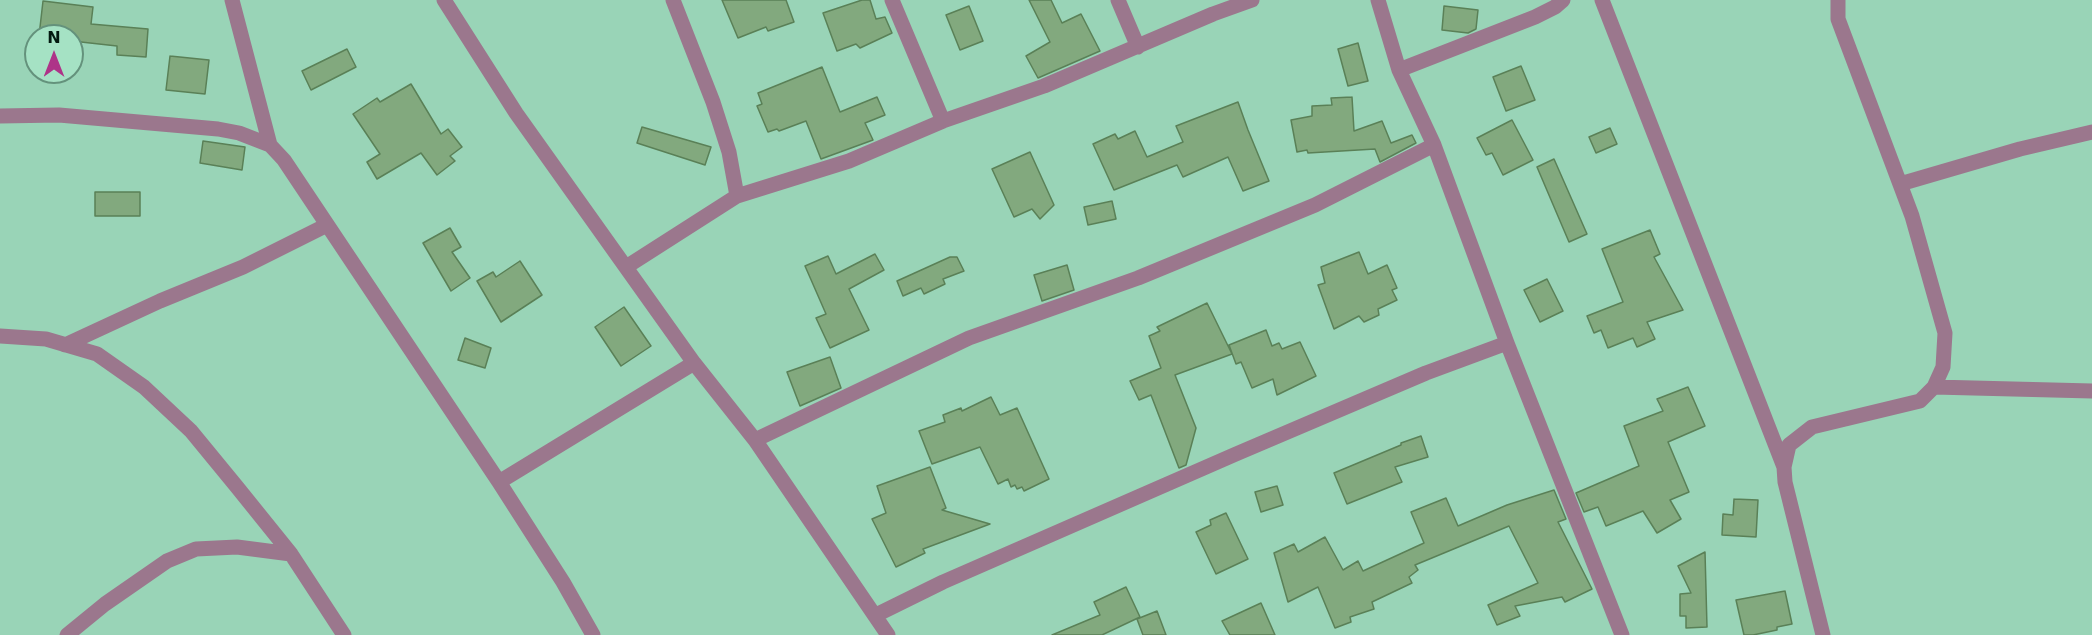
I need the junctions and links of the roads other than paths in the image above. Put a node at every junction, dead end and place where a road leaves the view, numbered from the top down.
1 (232, 0) edge
2 (444, 0) edge
3 (673, 0) edge
4 (892, 0) edge
5 (1118, 0) edge
6 (1252, 0) edge
7 (1378, 0) edge
8 (1563, 0) edge
9 (1602, 0) edge
10 (1838, 0) edge
11 (1138, 47) junction
12 (1399, 70) junction
13 (0, 116) edge
14 (943, 121) junction
15 (2092, 132) edge
16 (270, 145) junction
17 (1434, 146) junction
18 (1900, 184) junction
19 (737, 196) junction
20 (327, 225) junction
21 (626, 267) junction
22 (0, 336) edge
23 (1507, 343) junction
24 (65, 345) junction
25 (694, 363) junction
26 (1934, 387) junction
27 (2092, 391) edge
28 (755, 440) junction
29 (1784, 467) junction
30 (499, 482) junction
31 (291, 554) junction
32 (876, 615) junction
33 (67, 635) edge
34 (344, 635) edge
35 (593, 635) edge
36 (888, 635) edge
37 (1622, 635) edge
38 (1823, 635) edge

1 - 16 street
2 - 21 street
3 - 19 street
4 - 14 street
5 - 11 street
6 - 11 street
7 - 12 street
8 - 12 street
9 - 29 street
10 - 18 street
11 - 14 street
12 - 17 street
13 - 16 street
14 - 19 street
15 - 18 street
16 - 20 street
17 - 23 street
17 - 28 street
18 - 26 street
19 - 21 street
20 - 24 street
20 - 30 street
21 - 25 street
22 - 24 street
23 - 32 street
23 - 37 street
24 - 31 street
25 - 28 street
25 - 30 street
26 - 27 street
26 - 29 street
28 - 32 street
29 - 38 street
30 - 35 street
31 - 33 street
31 - 34 street
32 - 36 street

